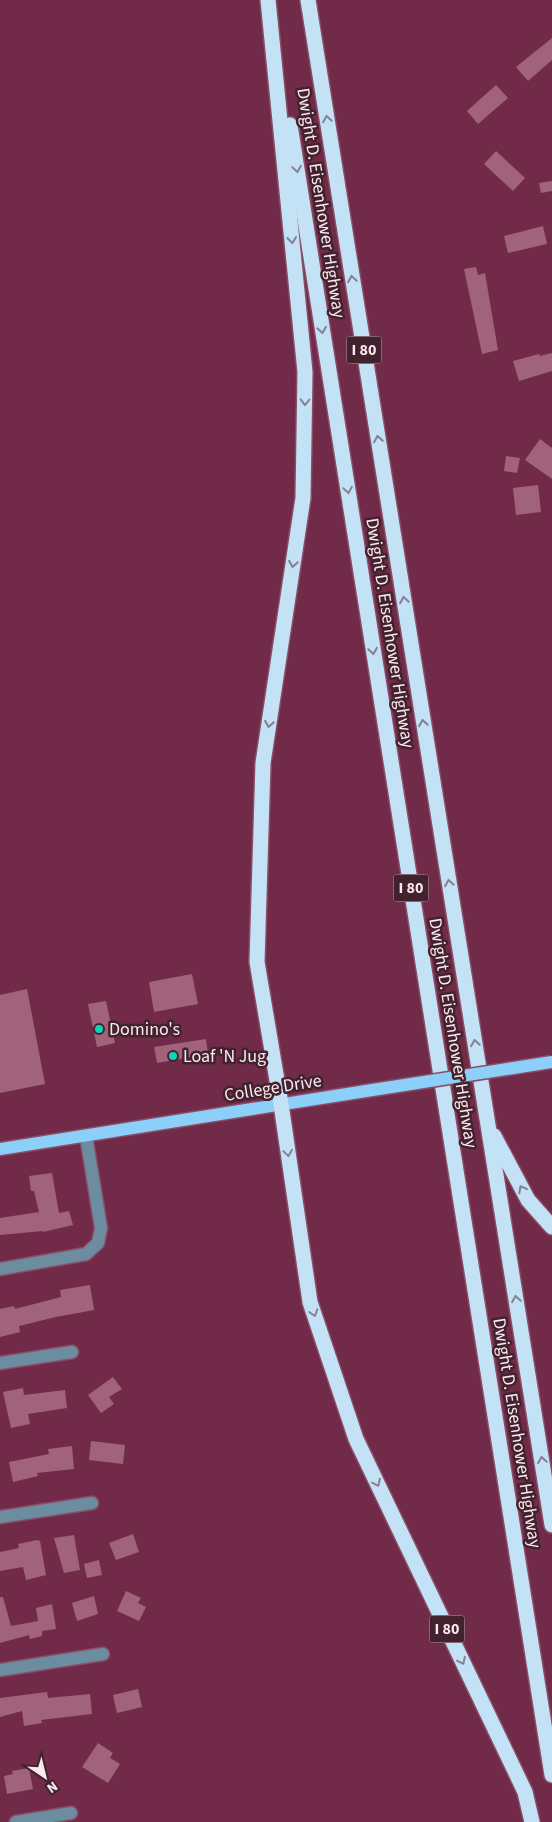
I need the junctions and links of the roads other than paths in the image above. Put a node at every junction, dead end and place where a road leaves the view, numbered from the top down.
1 (269, 0) edge
2 (308, 0) edge
3 (552, 1062) edge
4 (281, 1104) junction
5 (489, 1126) junction
6 (86, 1136) junction
7 (0, 1149) edge
8 (552, 1227) edge
9 (0, 1269) edge
10 (72, 1352) dead end
11 (0, 1363) edge
12 (92, 1503) dead end
13 (0, 1517) edge
14 (552, 1525) edge
15 (103, 1654) dead end
16 (0, 1670) edge
17 (552, 1775) edge
18 (71, 1813) dead end
19 (16, 1822) edge
20 (532, 1822) edge

1 -> 4 highway, I 80
1 -> 17 highway, Dwight D. Eisenhower Highway / I 80
5 -> 2 highway, Dwight D. Eisenhower Highway / I 80
3 - 4 main road, College Drive, bridge
4 - 6 main road, College Drive
4 -> 20 highway, I 80
8 -> 5 highway, I 80
14 -> 5 highway, Dwight D. Eisenhower Highway / I 80
6 - 7 main road, College Drive
6 - 9 street
10 - 11 street
12 - 13 street
15 - 16 street
18 - 19 street

